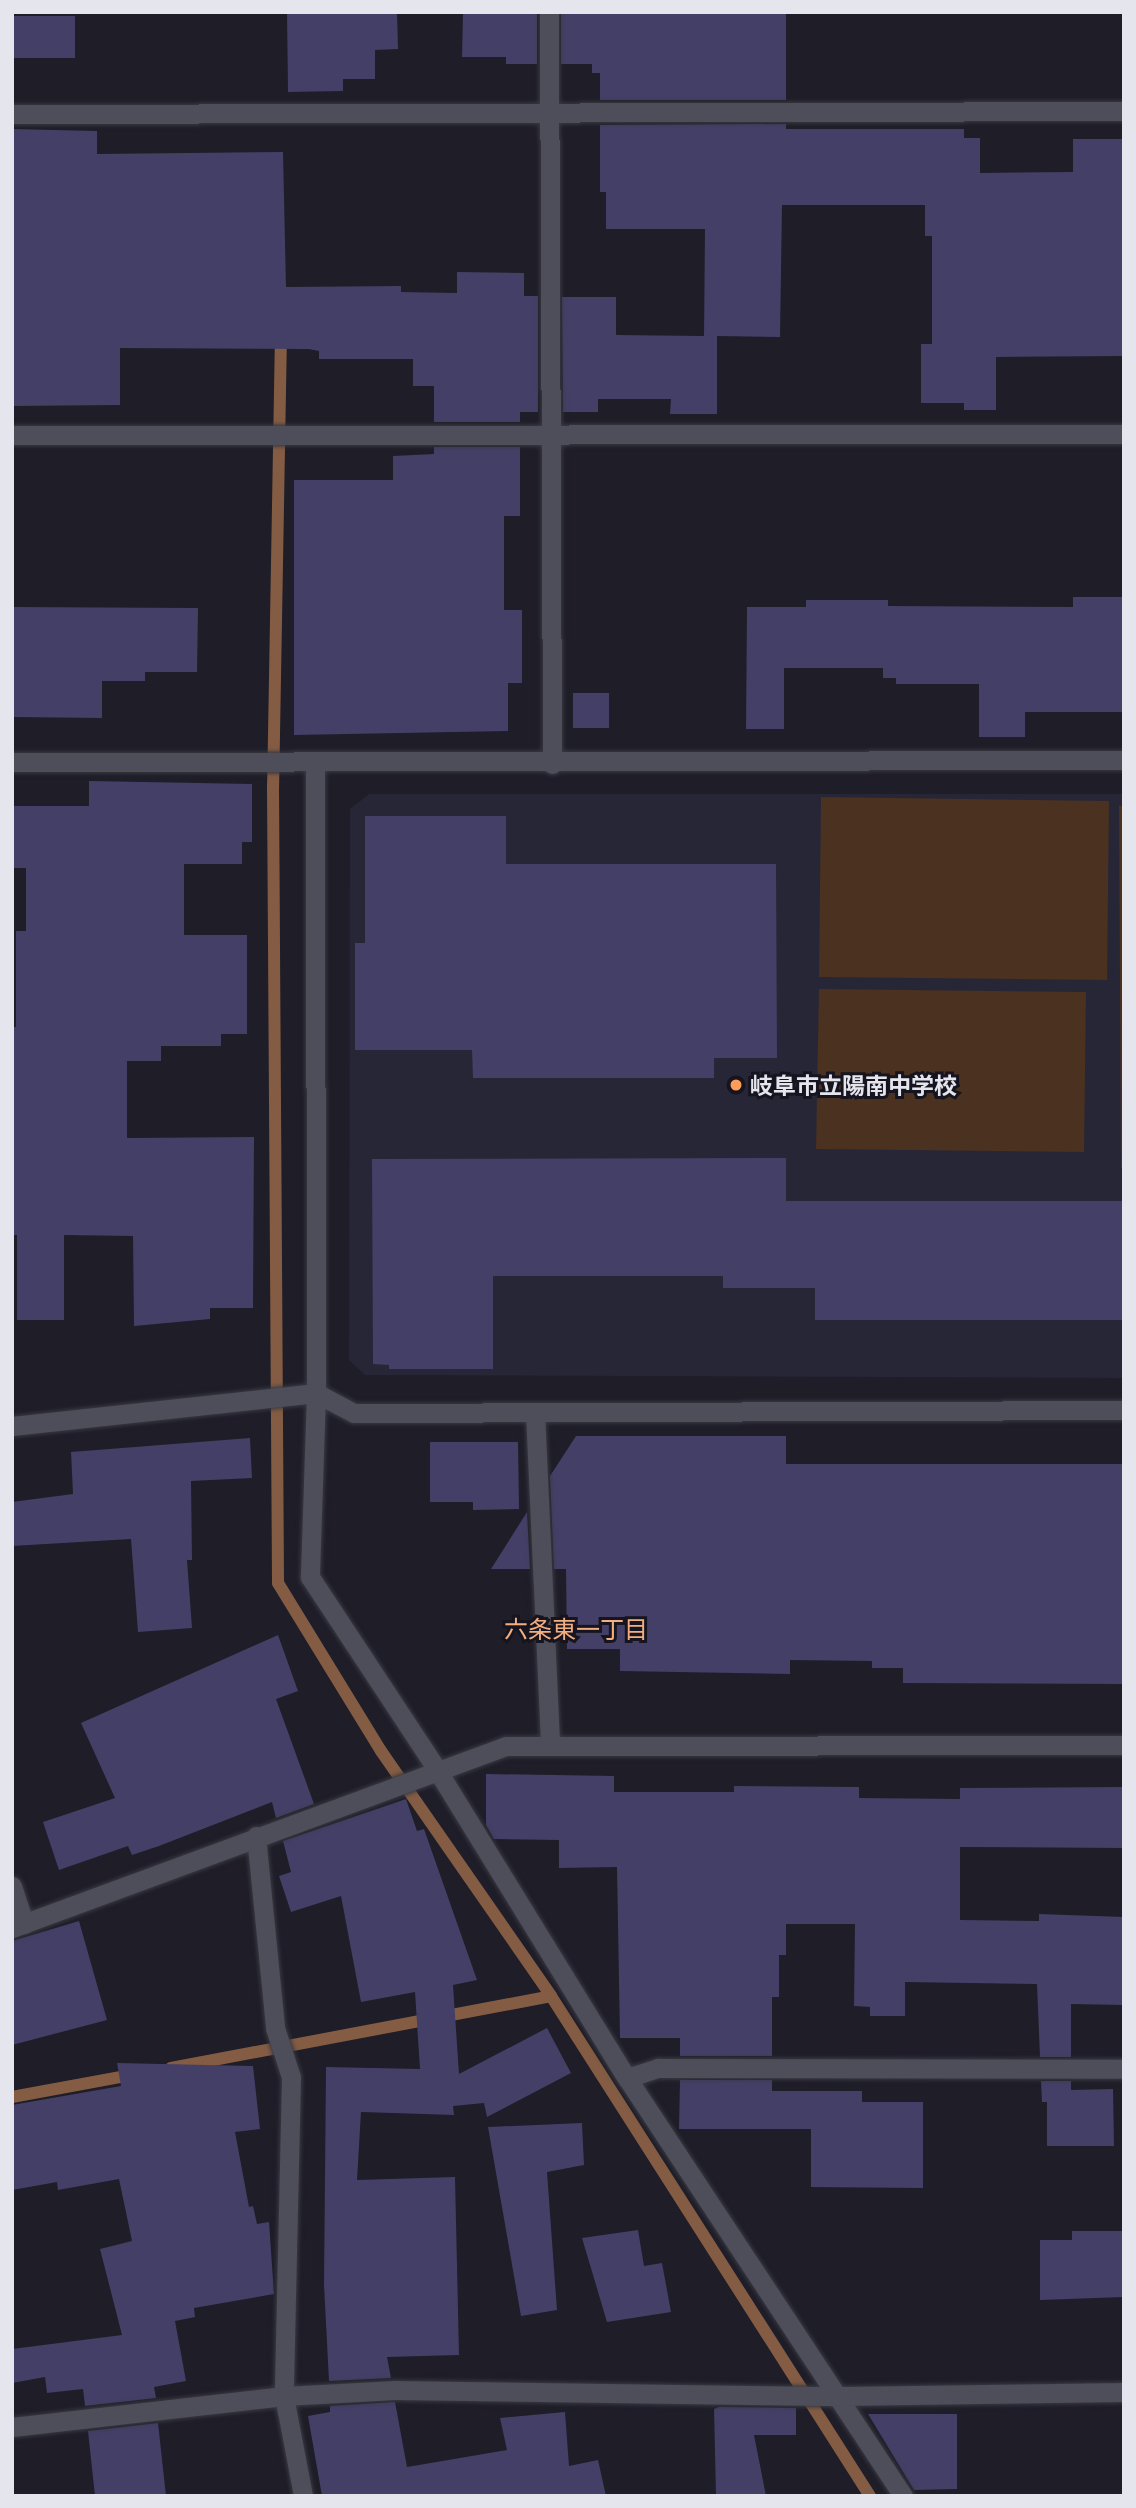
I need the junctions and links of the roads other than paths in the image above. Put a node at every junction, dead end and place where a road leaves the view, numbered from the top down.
1 (549, 12) edge
2 (1124, 111) edge
3 (550, 113) junction
4 (12, 114) edge
5 (551, 434) junction
6 (1124, 434) edge
7 (12, 435) edge
8 (1124, 760) edge
9 (12, 762) edge
10 (552, 764) junction
11 (314, 765) junction
12 (316, 1393) junction
13 (1124, 1410) edge
14 (535, 1412) junction
15 (12, 1426) edge
16 (550, 1744) junction
17 (1124, 1745) edge
18 (439, 1773) junction
19 (256, 1836) junction
20 (12, 1886) edge
21 (18, 1926) edge
22 (1124, 2069) edge
23 (627, 2078) junction
24 (1124, 2392) edge
25 (285, 2396) junction
26 (839, 2396) junction
27 (12, 2427) edge
28 (303, 2496) edge
29 (903, 2496) edge

1 - 3 street
2 - 3 street
3 - 4 street
3 - 5 street
5 - 6 street
5 - 7 street
5 - 10 street
8 - 10 street
9 - 11 street
10 - 11 street
11 - 12 street
12 - 14 street
12 - 15 street
12 - 18 street
13 - 14 street
14 - 16 street
16 - 17 street
16 - 18 street
18 - 19 street
18 - 23 street
19 - 21 street
19 - 25 street
20 - 21 street
22 - 23 street
23 - 26 street
24 - 26 street
25 - 26 street
25 - 27 street
25 - 28 street
26 - 29 street

